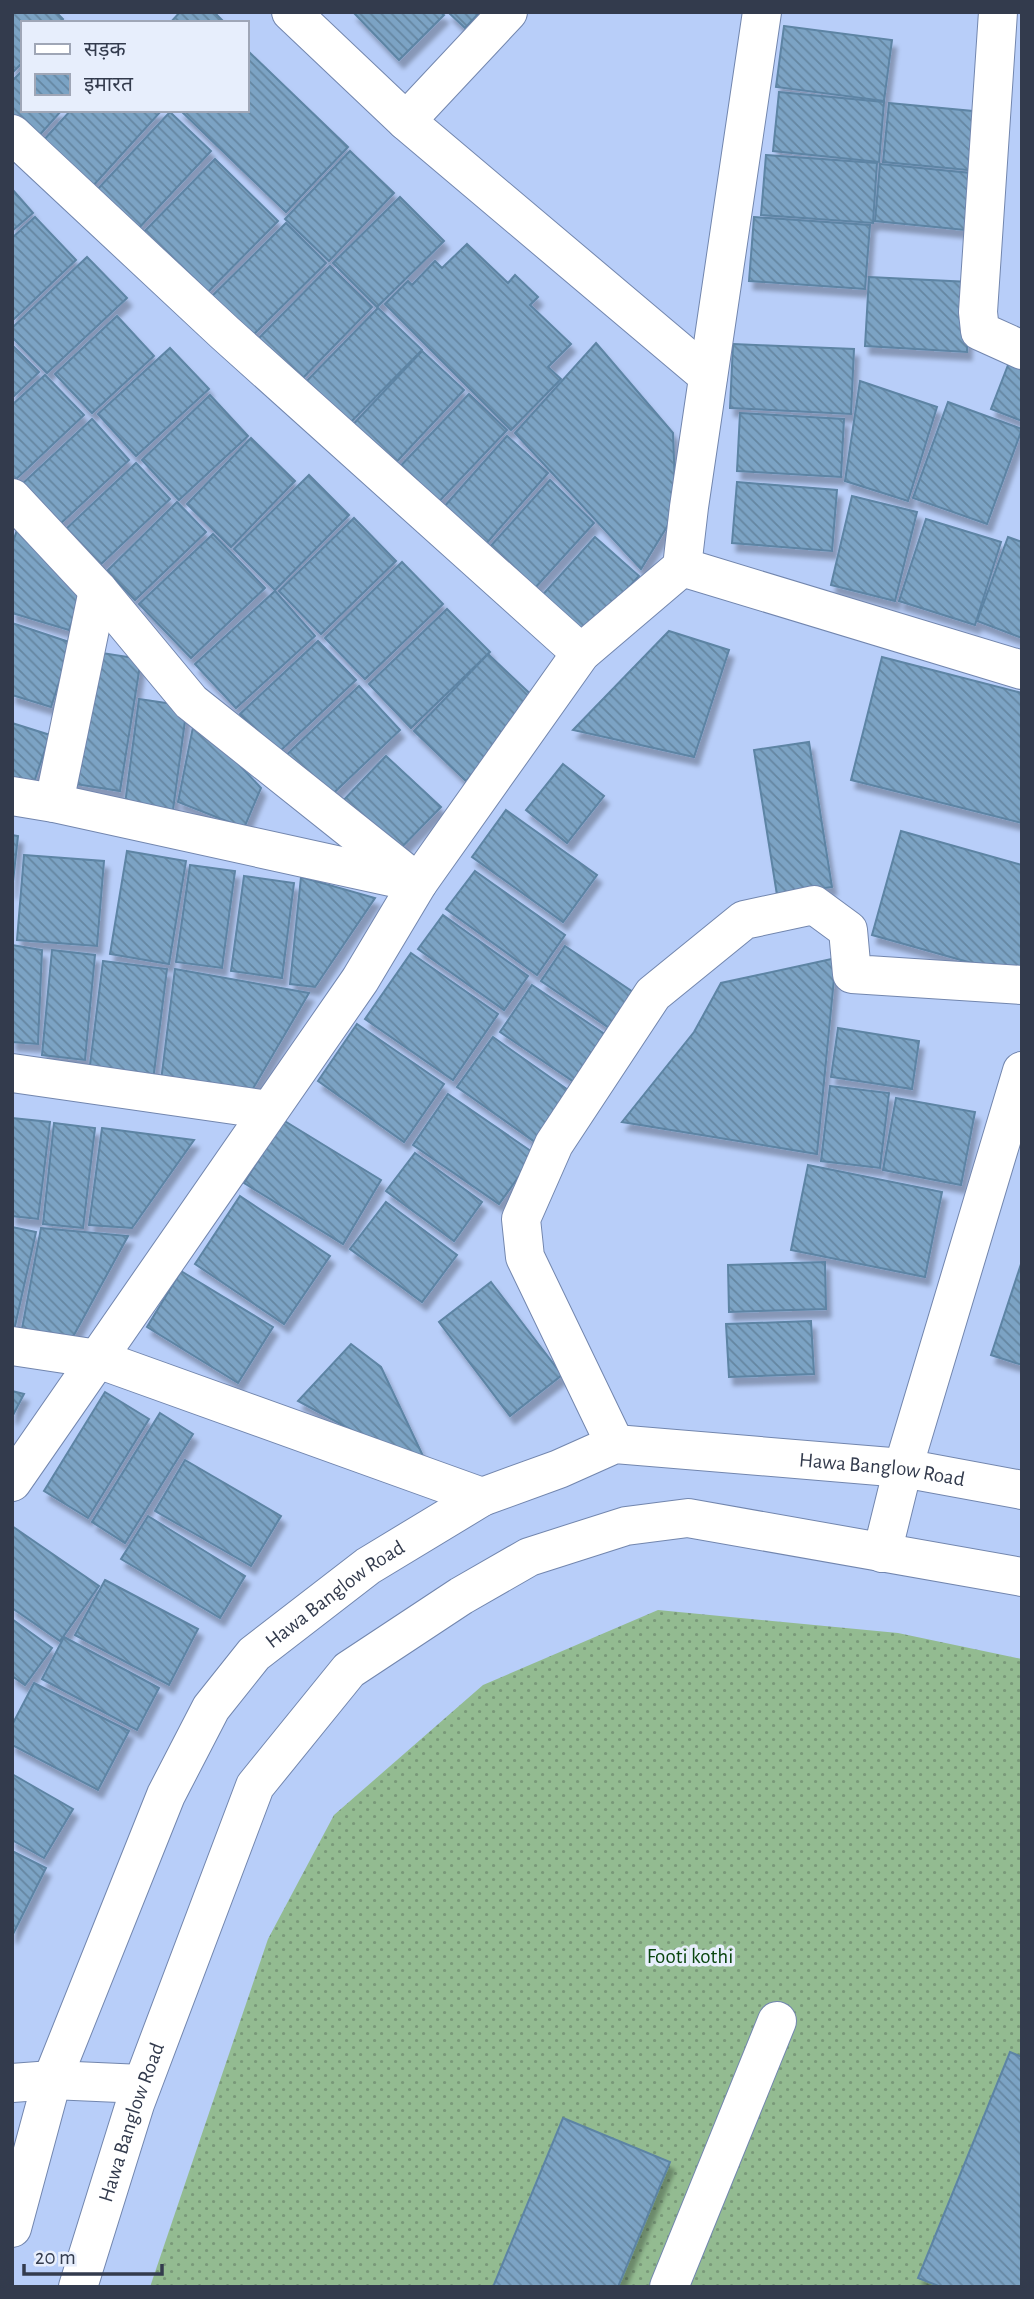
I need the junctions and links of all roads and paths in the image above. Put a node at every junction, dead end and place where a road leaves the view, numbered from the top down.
1 (291, 12) edge
2 (508, 12) edge
3 (762, 12) edge
4 (998, 12) edge
5 (1007, 108) edge
6 (406, 121) junction
7 (12, 134) edge
8 (1022, 350) edge
9 (708, 376) junction
10 (12, 498) edge
11 (682, 567) junction
12 (99, 590) junction
13 (581, 653) junction
14 (1022, 670) edge
15 (12, 796) edge
16 (54, 803) junction
17 (418, 883) junction
18 (1022, 985) edge
19 (1022, 1071) edge
20 (12, 1073) edge
21 (270, 1110) junction
22 (12, 1346) edge
23 (98, 1359) junction
24 (615, 1444) junction
25 (903, 1468) junction
26 (12, 1482) edge
27 (1022, 1490) edge
28 (482, 1497) junction
29 (882, 1553) junction
30 (1022, 1577) edge
31 (776, 2021) dead end
32 (52, 2080) junction
33 (12, 2083) edge
34 (142, 2084) junction
35 (12, 2228) edge
36 (78, 2287) edge
37 (669, 2287) edge

1 - 6 street
2 - 6 street
3 - 9 street
4 - 5 street
5 - 8 street
6 - 9 street
7 - 13 street
9 - 11 street
10 - 12 street
11 - 13 street
11 - 14 street
12 - 16 street
12 - 17 street
13 - 17 street
15 - 16 street
16 - 17 street
17 - 21 street
18 - 24 street
19 - 25 street
20 - 21 street
21 - 23 street
22 - 23 street
23 - 26 street
23 - 28 street
24 - 25 street, Hawa Banglow Road
24 - 28 street, Hawa Banglow Road
25 - 27 street, Hawa Banglow Road
25 - 29 street
28 - 32 street, Hawa Banglow Road
29 - 30 street, Hawa Banglow Road
29 - 34 street, Hawa Banglow Road
31 - 37 street
32 - 33 street
32 - 34 street
32 - 35 street, Hawa Banglow Road
34 - 36 street, Hawa Banglow Road

